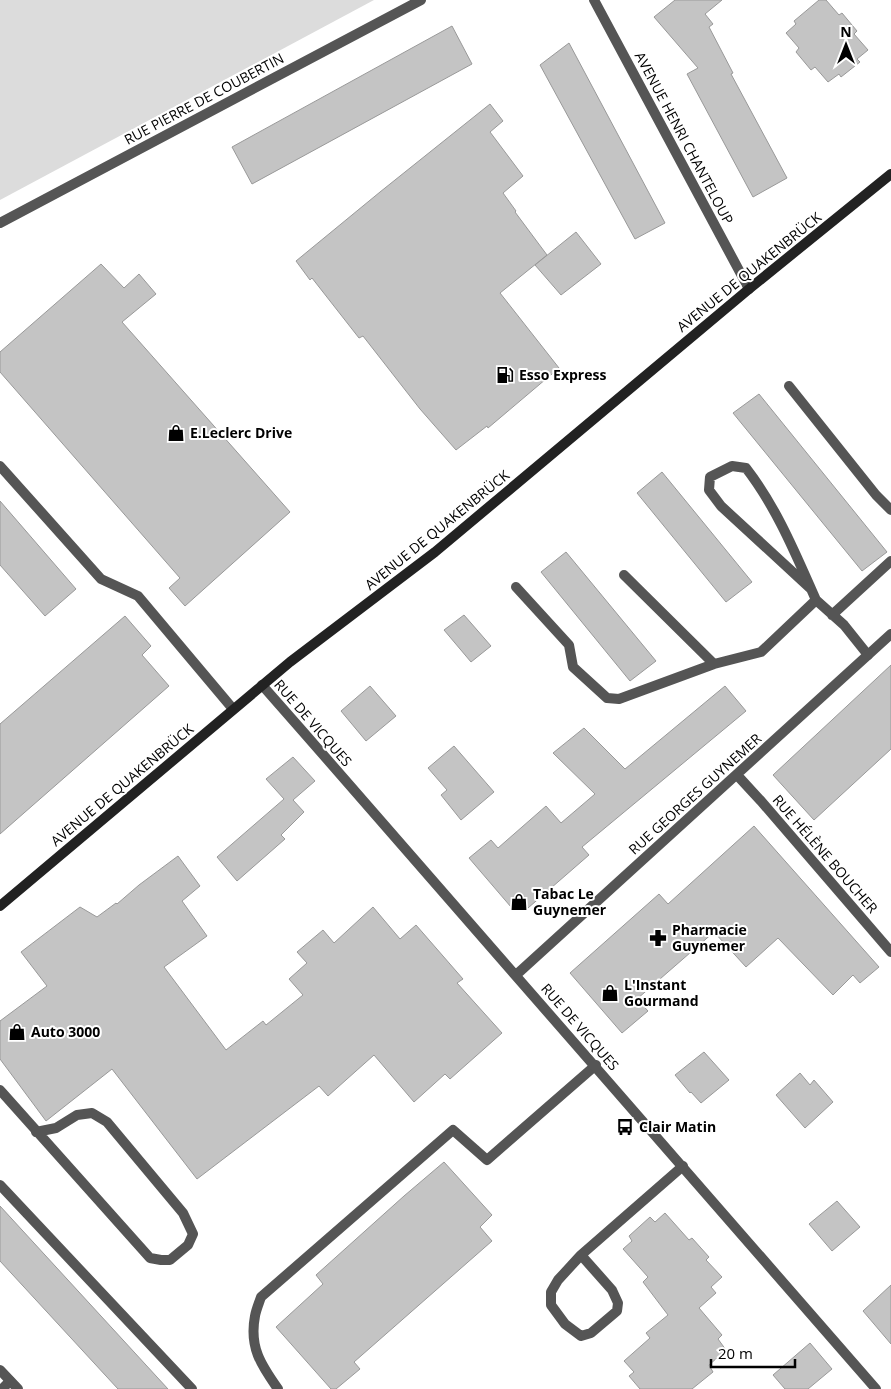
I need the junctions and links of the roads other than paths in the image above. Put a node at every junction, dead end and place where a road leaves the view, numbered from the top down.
1 (422, 0) edge
2 (594, 0) edge
3 (891, 174) edge
4 (0, 222) edge
5 (749, 289) junction
6 (789, 386) dead end
7 (0, 466) edge
8 (891, 510) edge
9 (891, 561) edge
10 (624, 575) dead end
11 (516, 587) dead end
12 (810, 588) junction
13 (816, 600) junction
14 (832, 615) junction
15 (891, 634) edge
16 (868, 655) junction
17 (714, 664) junction
18 (262, 685) junction
19 (233, 709) junction
20 (737, 775) junction
21 (0, 906) edge
22 (891, 952) edge
23 (516, 975) junction
24 (596, 1065) junction
25 (0, 1090) edge
26 (36, 1132) junction
27 (683, 1166) junction
28 (0, 1185) edge
29 (581, 1255) junction
30 (0, 1370) edge
31 (10, 1381) junction
32 (2, 1389) edge
33 (18, 1389) edge
34 (192, 1389) edge
35 (278, 1389) edge
36 (876, 1389) edge

1 - 4 street, RUE PIERRE DE COUBERTIN
2 - 5 street, AVENUE HENRI CHANTELOUP
3 - 5 main road, AVENUE DE QUAKENBRÜCK
5 - 18 main road, AVENUE DE QUAKENBRÜCK
6 - 8 street
7 - 19 street
9 - 14 street
10 - 17 street
11 - 17 street
12 - 12 street
12 - 13 street
13 - 14 street
13 - 17 street
14 - 16 street
15 - 16 street, RUE GEORGES GUYNEMER
16 - 20 street, RUE GEORGES GUYNEMER
18 - 19 main road, AVENUE DE QUAKENBRÜCK
18 - 23 street, RUE DE VICQUES
19 - 21 main road, AVENUE DE QUAKENBRÜCK
20 - 22 street, RUE HÉLÈNE BOUCHER
20 - 23 street, RUE GEORGES GUYNEMER
23 - 24 street, RUE DE VICQUES
24 - 27 street, RUE DE VICQUES
24 - 35 street
25 - 26 street
26 - 26 street
27 - 29 street
27 - 36 street, RUE DE VICQUES
28 - 34 street
29 - 29 street
30 - 31 street
31 - 32 street
31 - 33 street

